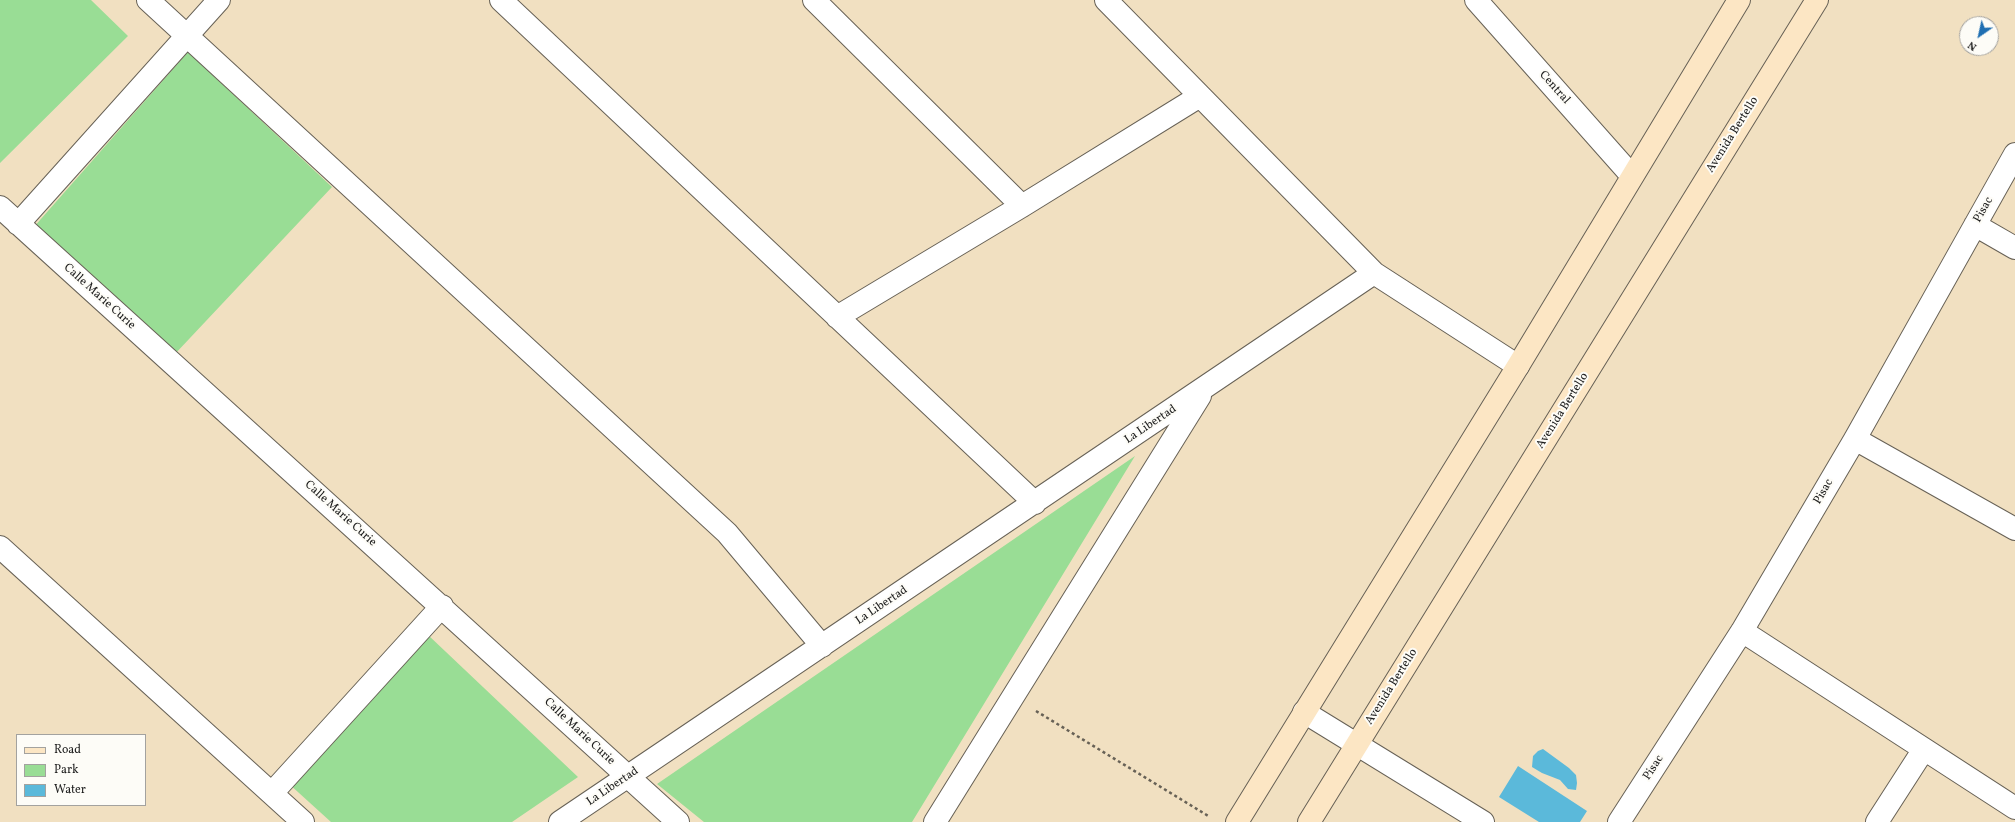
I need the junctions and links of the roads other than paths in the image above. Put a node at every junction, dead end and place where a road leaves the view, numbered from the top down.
1 (148, 0) edge
2 (219, 0) edge
3 (501, 0) edge
4 (814, 0) edge
5 (1106, 0) edge
6 (1476, 0) edge
7 (1739, 0) edge
8 (1817, 0) edge
9 (187, 36) junction
10 (1200, 96) junction
11 (2015, 154) edge
12 (1632, 176) junction
13 (1022, 206) junction
14 (0, 207) edge
15 (18, 224) junction
16 (1975, 226) junction
17 (2015, 248) edge
18 (1374, 273) junction
19 (837, 317) junction
20 (1518, 366) junction
21 (1204, 390) junction
22 (1855, 439) junction
23 (1035, 503) junction
24 (2015, 529) edge
25 (0, 547) edge
26 (442, 606) junction
27 (1742, 631) junction
28 (822, 646) junction
29 (1304, 712) junction
30 (1356, 745) junction
31 (1924, 749) junction
32 (628, 776) junction
33 (272, 793) junction
34 (2015, 808) edge
35 (303, 822) edge
36 (560, 822) edge
37 (678, 822) edge
38 (935, 822) edge
39 (1237, 822) edge
40 (1309, 822) edge
41 (1483, 822) edge
42 (1620, 822) edge
43 (1877, 822) edge

1 - 9 street
2 - 9 street
3 - 19 street
4 - 13 street
5 - 10 street
6 - 12 street, Central
7 - 12 main road
8 - 30 main road, Avenida Bertello
9 - 15 street
9 - 28 street
10 - 13 street
10 - 18 street
11 - 16 street, Pisac
12 - 20 main road
13 - 19 street
14 - 15 street, Calle Marie Curie
15 - 26 street, Calle Marie Curie
16 - 17 street
16 - 22 street, Pisac
18 - 20 street
18 - 21 street, La Libertad
19 - 23 street
20 - 29 main road
21 - 23 street, La Libertad
21 - 38 street
22 - 24 street
22 - 27 street, Pisac
23 - 28 street, La Libertad
25 - 33 street
26 - 32 street, Calle Marie Curie
26 - 33 street
27 - 31 street
27 - 42 street, Pisac
28 - 32 street, La Libertad
29 - 30 street
29 - 39 main road
30 - 40 main road, Avenida Bertello
30 - 41 street
31 - 34 street
31 - 43 street
32 - 36 street, La Libertad
32 - 37 street, Calle Marie Curie
33 - 35 street

